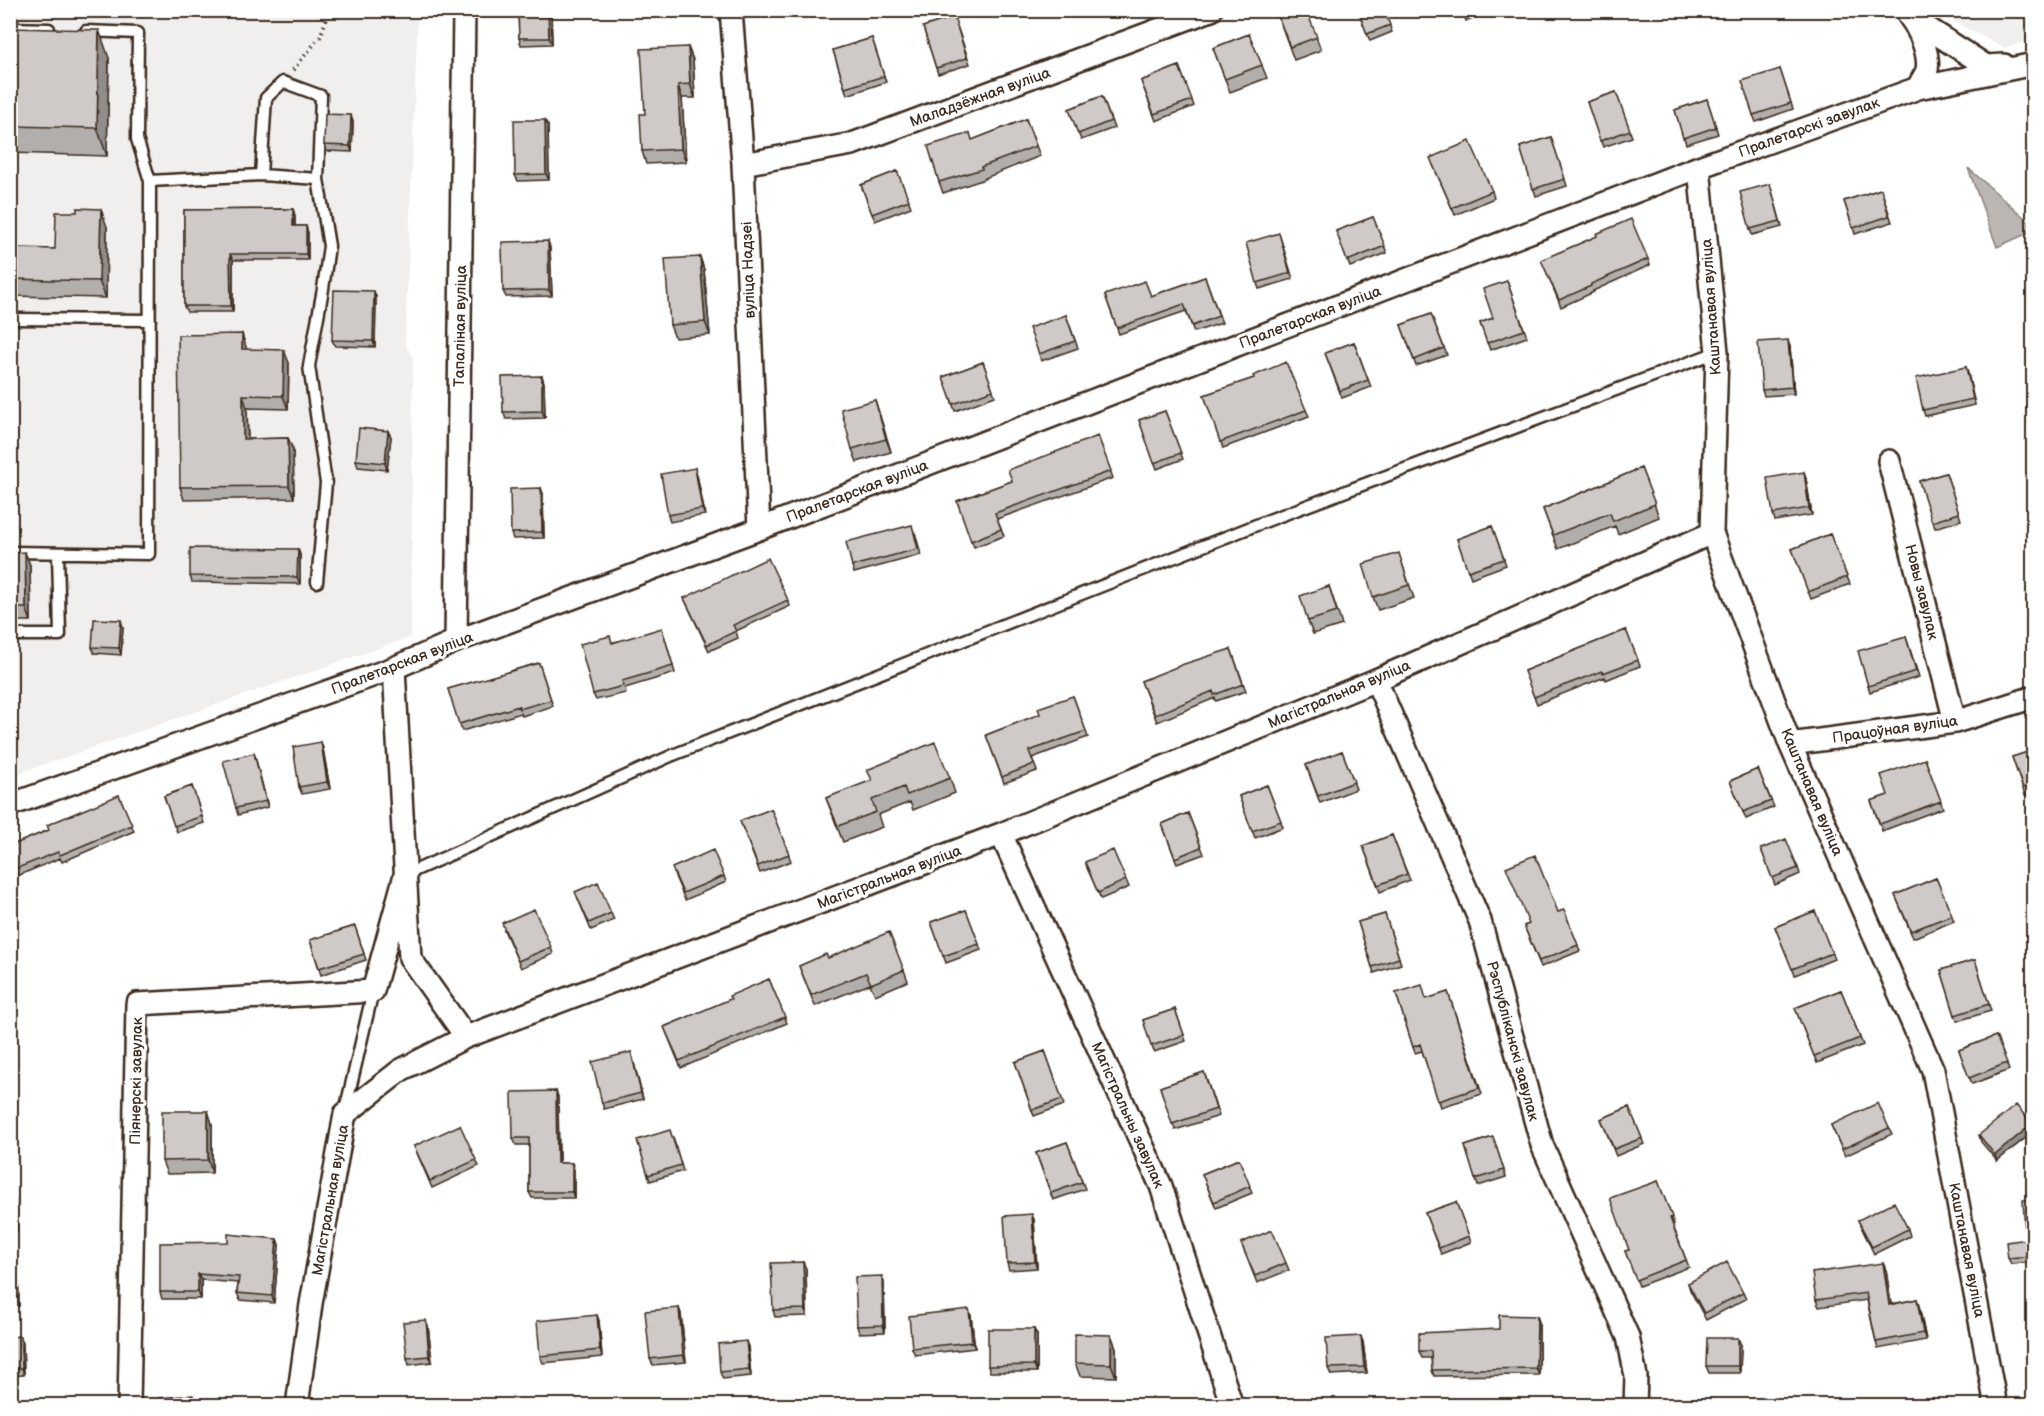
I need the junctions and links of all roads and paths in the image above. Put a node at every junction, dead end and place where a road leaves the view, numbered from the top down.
1 (330, 10) edge
2 (464, 10) edge
3 (731, 10) edge
4 (1211, 10) edge
5 (1907, 13) edge
6 (10, 28) edge
7 (57, 30) edge
8 (80, 30) edge
9 (2034, 63) edge
10 (283, 82) junction
11 (1918, 88) junction
12 (743, 164) junction
13 (1699, 167) junction
14 (261, 175) junction
15 (318, 179) junction
16 (150, 181) junction
17 (10, 319) edge
18 (150, 320) junction
19 (1717, 352) junction
20 (1888, 461) dead end
21 (759, 529) junction
22 (1712, 532) junction
23 (10, 552) edge
24 (58, 553) junction
25 (317, 582) dead end
26 (10, 635) edge
27 (456, 641) junction
28 (394, 668) junction
29 (1376, 680) junction
30 (2034, 697) edge
31 (1955, 722) junction
32 (1790, 744) junction
33 (10, 805) edge
34 (1001, 834) junction
35 (405, 875) junction
36 (373, 991) junction
37 (466, 1037) junction
38 (345, 1114) junction
39 (129, 1406) edge
40 (297, 1406) edge
41 (1232, 1406) edge
42 (1635, 1406) edge
43 (1995, 1406) edge

1 - 10 path
2 - 27 street, Тапаліная вуліца
3 - 12 street, вуліца Надзеі
4 - 12 street, Маладзёжная вуліца
5 - 9 street
5 - 11 street
6 - 7 lane
8 - 16 lane
9 - 11 street, Пралетарскі завулак
10 - 14 lane
10 - 15 lane
11 - 13 street, Пралетарскі завулак
12 - 21 street, вуліца Надзеі
13 - 19 street, Каштанавая вуліца
13 - 21 street, Пралетарская вуліца
14 - 15 lane
14 - 16 lane
15 - 25 lane
16 - 18 lane
17 - 18 lane
18 - 24 lane
19 - 22 street, Каштанавая вуліца
19 - 35 lane
20 - 31 street, Новы завулак
21 - 27 street, Пралетарская вуліца
22 - 29 street, Магістральная вуліца
22 - 32 street, Каштанавая вуліца
23 - 24 lane
24 - 26 lane
27 - 28 street, Пралетарская вуліца
28 - 33 street, Пралетарская вуліца
28 - 35 street
29 - 34 street, Магістральная вуліца
29 - 42 street, Рэспубліканскі завулак
30 - 31 street, Працоўная вуліца
31 - 32 street, Працоўная вуліца
32 - 43 street, Каштанавая вуліца
34 - 37 street, Магістральная вуліца
34 - 41 street, Магістральны завулак
35 - 36 street
35 - 37 street
36 - 38 lane
36 - 39 street, Піянерскі завулак
37 - 38 street, Магістральная вуліца
38 - 40 street, Магістральная вуліца

